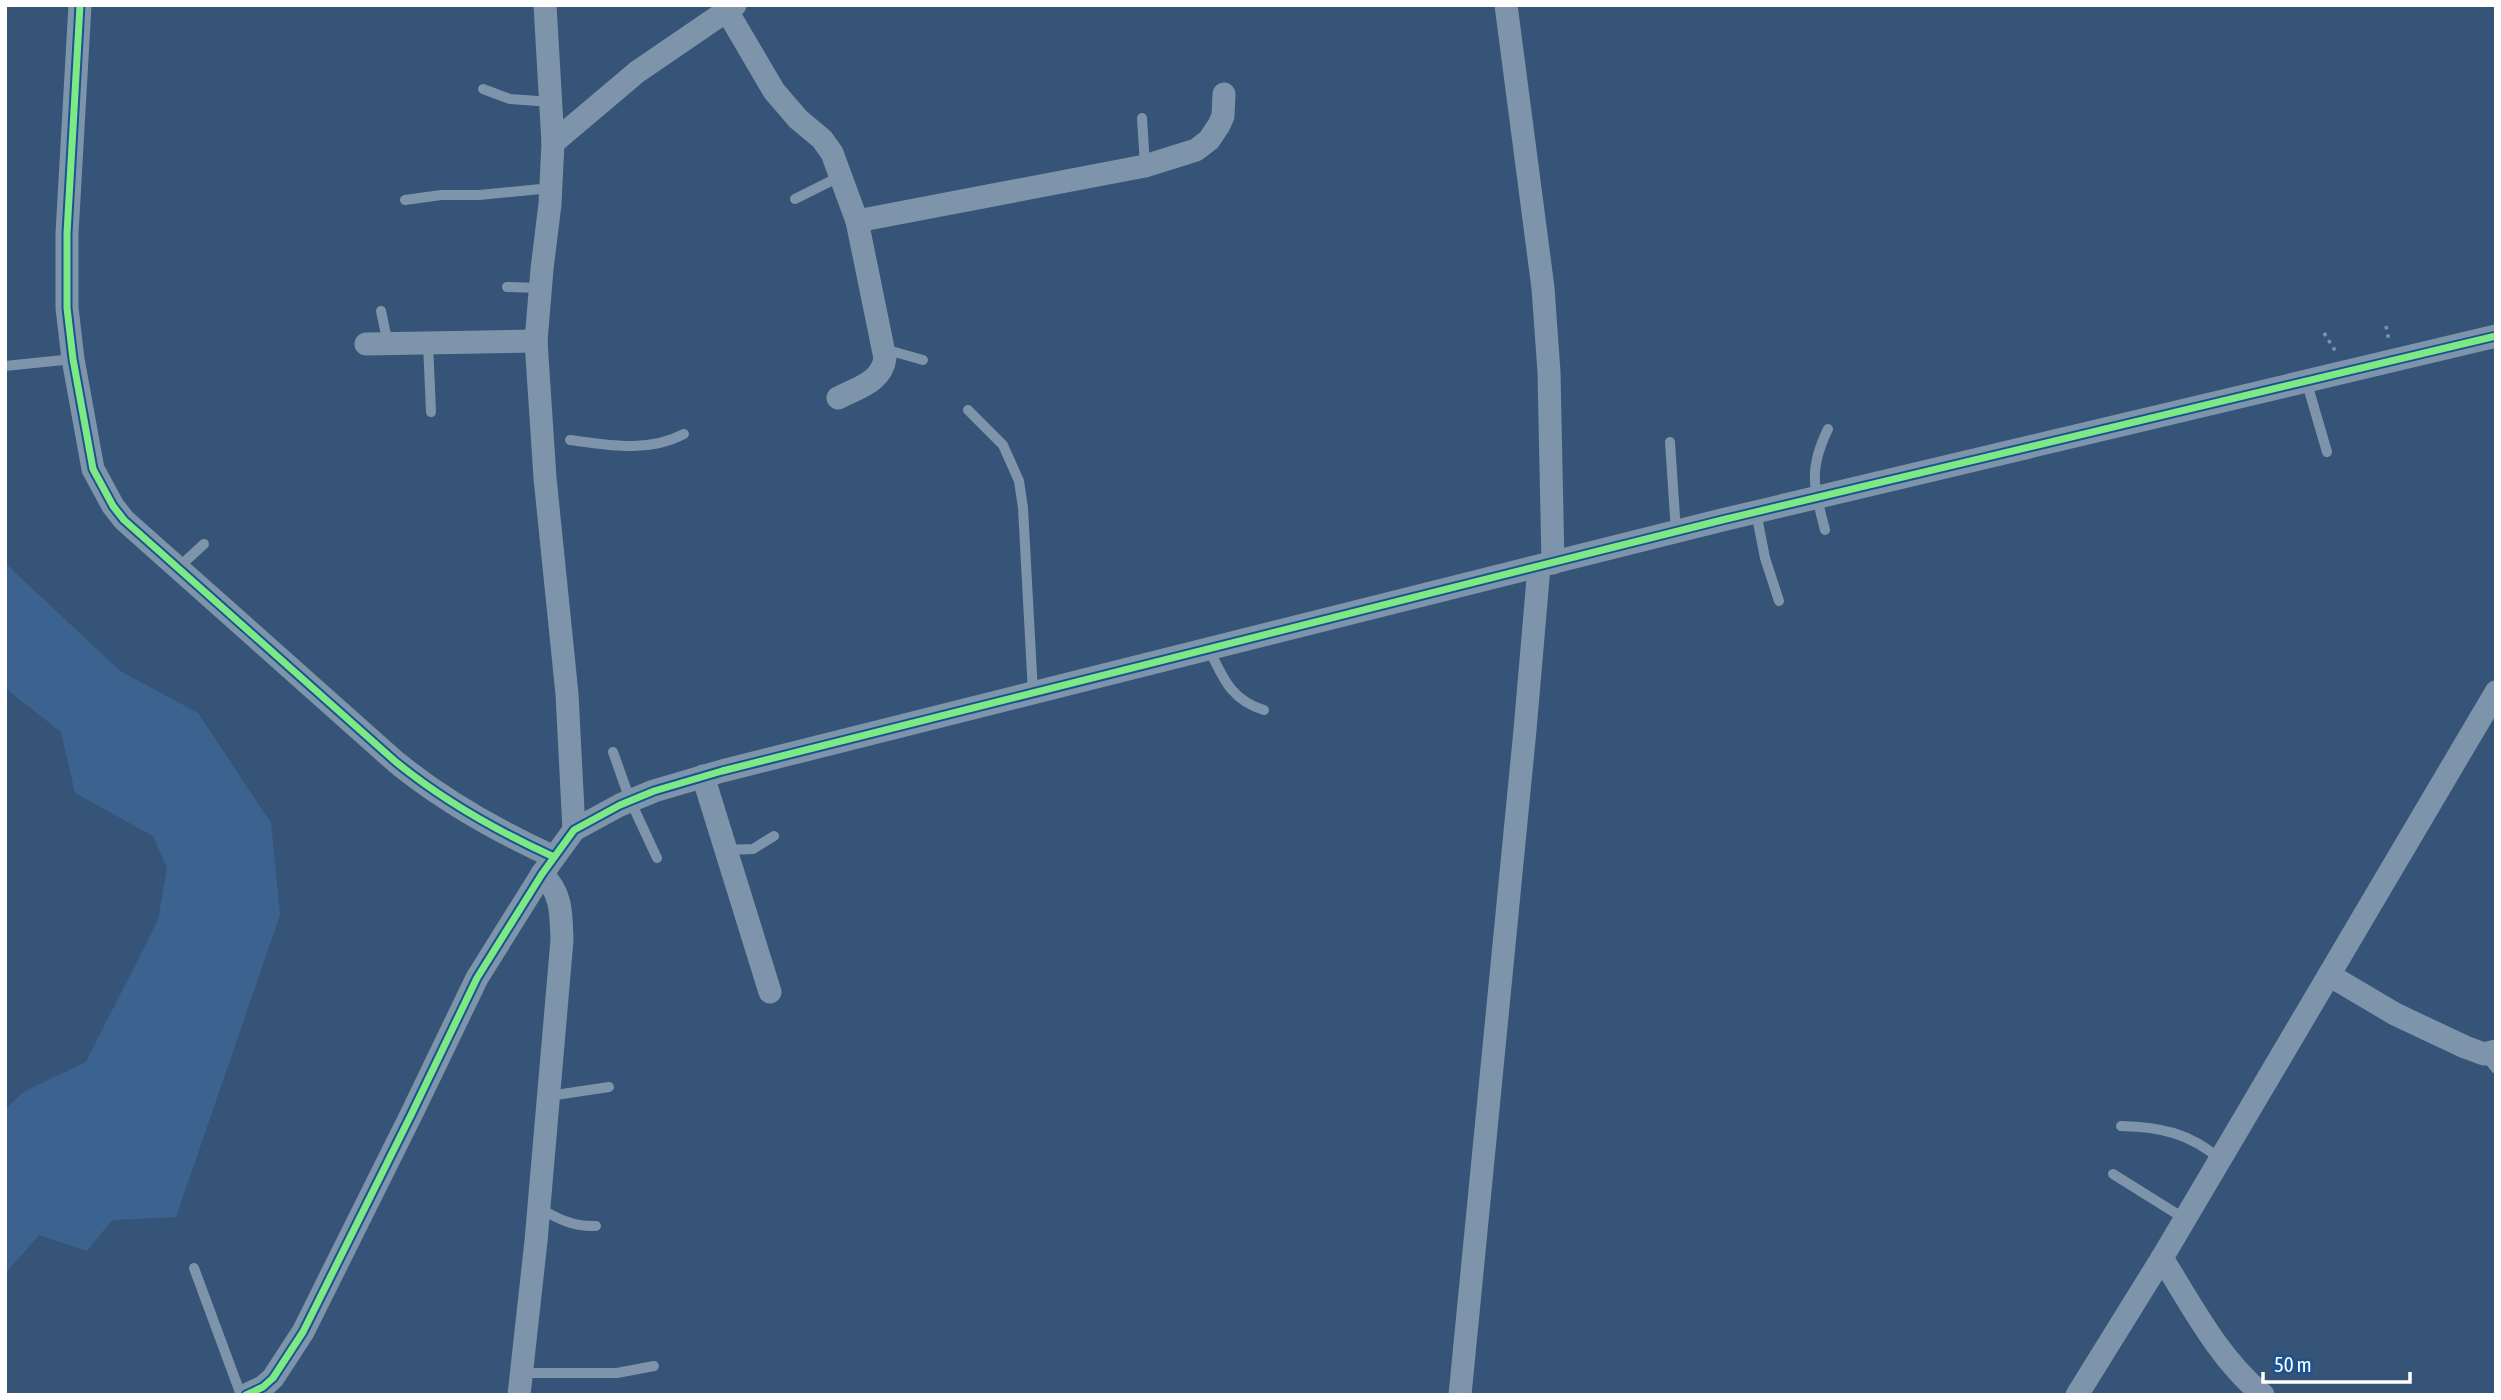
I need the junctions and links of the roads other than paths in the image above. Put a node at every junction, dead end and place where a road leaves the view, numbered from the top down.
1 (80, 5) edge
2 (545, 5) edge
3 (1506, 5) edge
4 (731, 8) edge
5 (483, 89) dead end
6 (1224, 94) dead end
7 (551, 102) junction
8 (1142, 118) dead end
9 (553, 143) junction
10 (1145, 166) junction
11 (841, 176) junction
12 (551, 188) junction
13 (795, 199) dead end
14 (405, 200) dead end
15 (857, 221) junction
16 (507, 287) dead end
17 (540, 288) junction
18 (381, 311) dead end
19 (2496, 336) edge
20 (536, 341) junction
21 (428, 343) junction
22 (377, 344) joint
23 (884, 349) junction
24 (73, 359) junction
25 (923, 360) dead end
26 (5, 366) edge
27 (2306, 380) junction
28 (838, 398) dead end
29 (968, 410) dead end
30 (431, 412) dead end
31 (1829, 429) dead end
32 (684, 433) dead end
33 (570, 440) dead end
34 (1670, 442) dead end
35 (2327, 452) dead end
36 (1816, 498) junction
37 (1756, 512) junction
38 (1825, 530) dead end
39 (1676, 532) junction
40 (204, 544) dead end
41 (1546, 565) junction
42 (178, 566) junction
43 (1779, 601) dead end
44 (1209, 649) junction
45 (2496, 692) edge
46 (1033, 693) junction
47 (1264, 710) dead end
48 (613, 752) dead end
49 (703, 776) junction
50 (630, 800) junction
51 (574, 830) junction
52 (774, 836) dead end
53 (726, 850) junction
54 (656, 858) dead end
55 (548, 865) junction
56 (2329, 975) junction
57 (770, 992) dead end
58 (2492, 1058) edge
59 (608, 1087) dead end
60 (549, 1096) junction
61 (2121, 1126) dead end
62 (2220, 1159) junction
63 (2113, 1174) dead end
64 (539, 1208) junction
65 (2185, 1219) junction
66 (596, 1226) dead end
67 (2162, 1258) junction
68 (194, 1268) dead end
69 (654, 1366) dead end
70 (520, 1384) edge
71 (253, 1393) edge
72 (1460, 1395) edge
73 (2077, 1395) edge
74 (2263, 1395) edge

1 - 24 street
2 - 7 street
3 - 41 street
4 - 9 street
4 - 11 street
5 - 7 lane
6 - 10 street
7 - 9 street
8 - 10 lane
9 - 12 street
10 - 15 street
11 - 13 lane
11 - 15 street
12 - 14 lane
12 - 17 street
15 - 23 street
16 - 17 lane
17 - 20 street
18 - 22 lane
19 - 27 street
20 - 21 street
20 - 51 street
21 - 22 street
21 - 30 lane
23 - 25 lane
23 - 28 street
24 - 26 lane
24 - 42 street
27 - 35 lane
27 - 36 street
29 - 46 lane
31 - 36 lane
32 - 33 lane
34 - 39 lane
36 - 37 street
36 - 38 lane
37 - 39 street
37 - 43 lane
39 - 41 street
40 - 42 lane
41 - 44 street
41 - 72 street
42 - 55 street
44 - 46 street
44 - 47 lane
45 - 56 street
46 - 49 street
48 - 50 lane
49 - 50 street
49 - 53 street
50 - 51 street
50 - 54 lane
51 - 55 street
52 - 53 lane
53 - 57 street
55 - 60 street
55 - 71 street
56 - 58 street
56 - 62 street
59 - 60 lane
60 - 64 street
61 - 62 lane
62 - 65 street
63 - 65 lane
64 - 66 lane
64 - 70 street
65 - 67 street
67 - 73 street
67 - 74 street
68 - 71 lane
69 - 70 lane

